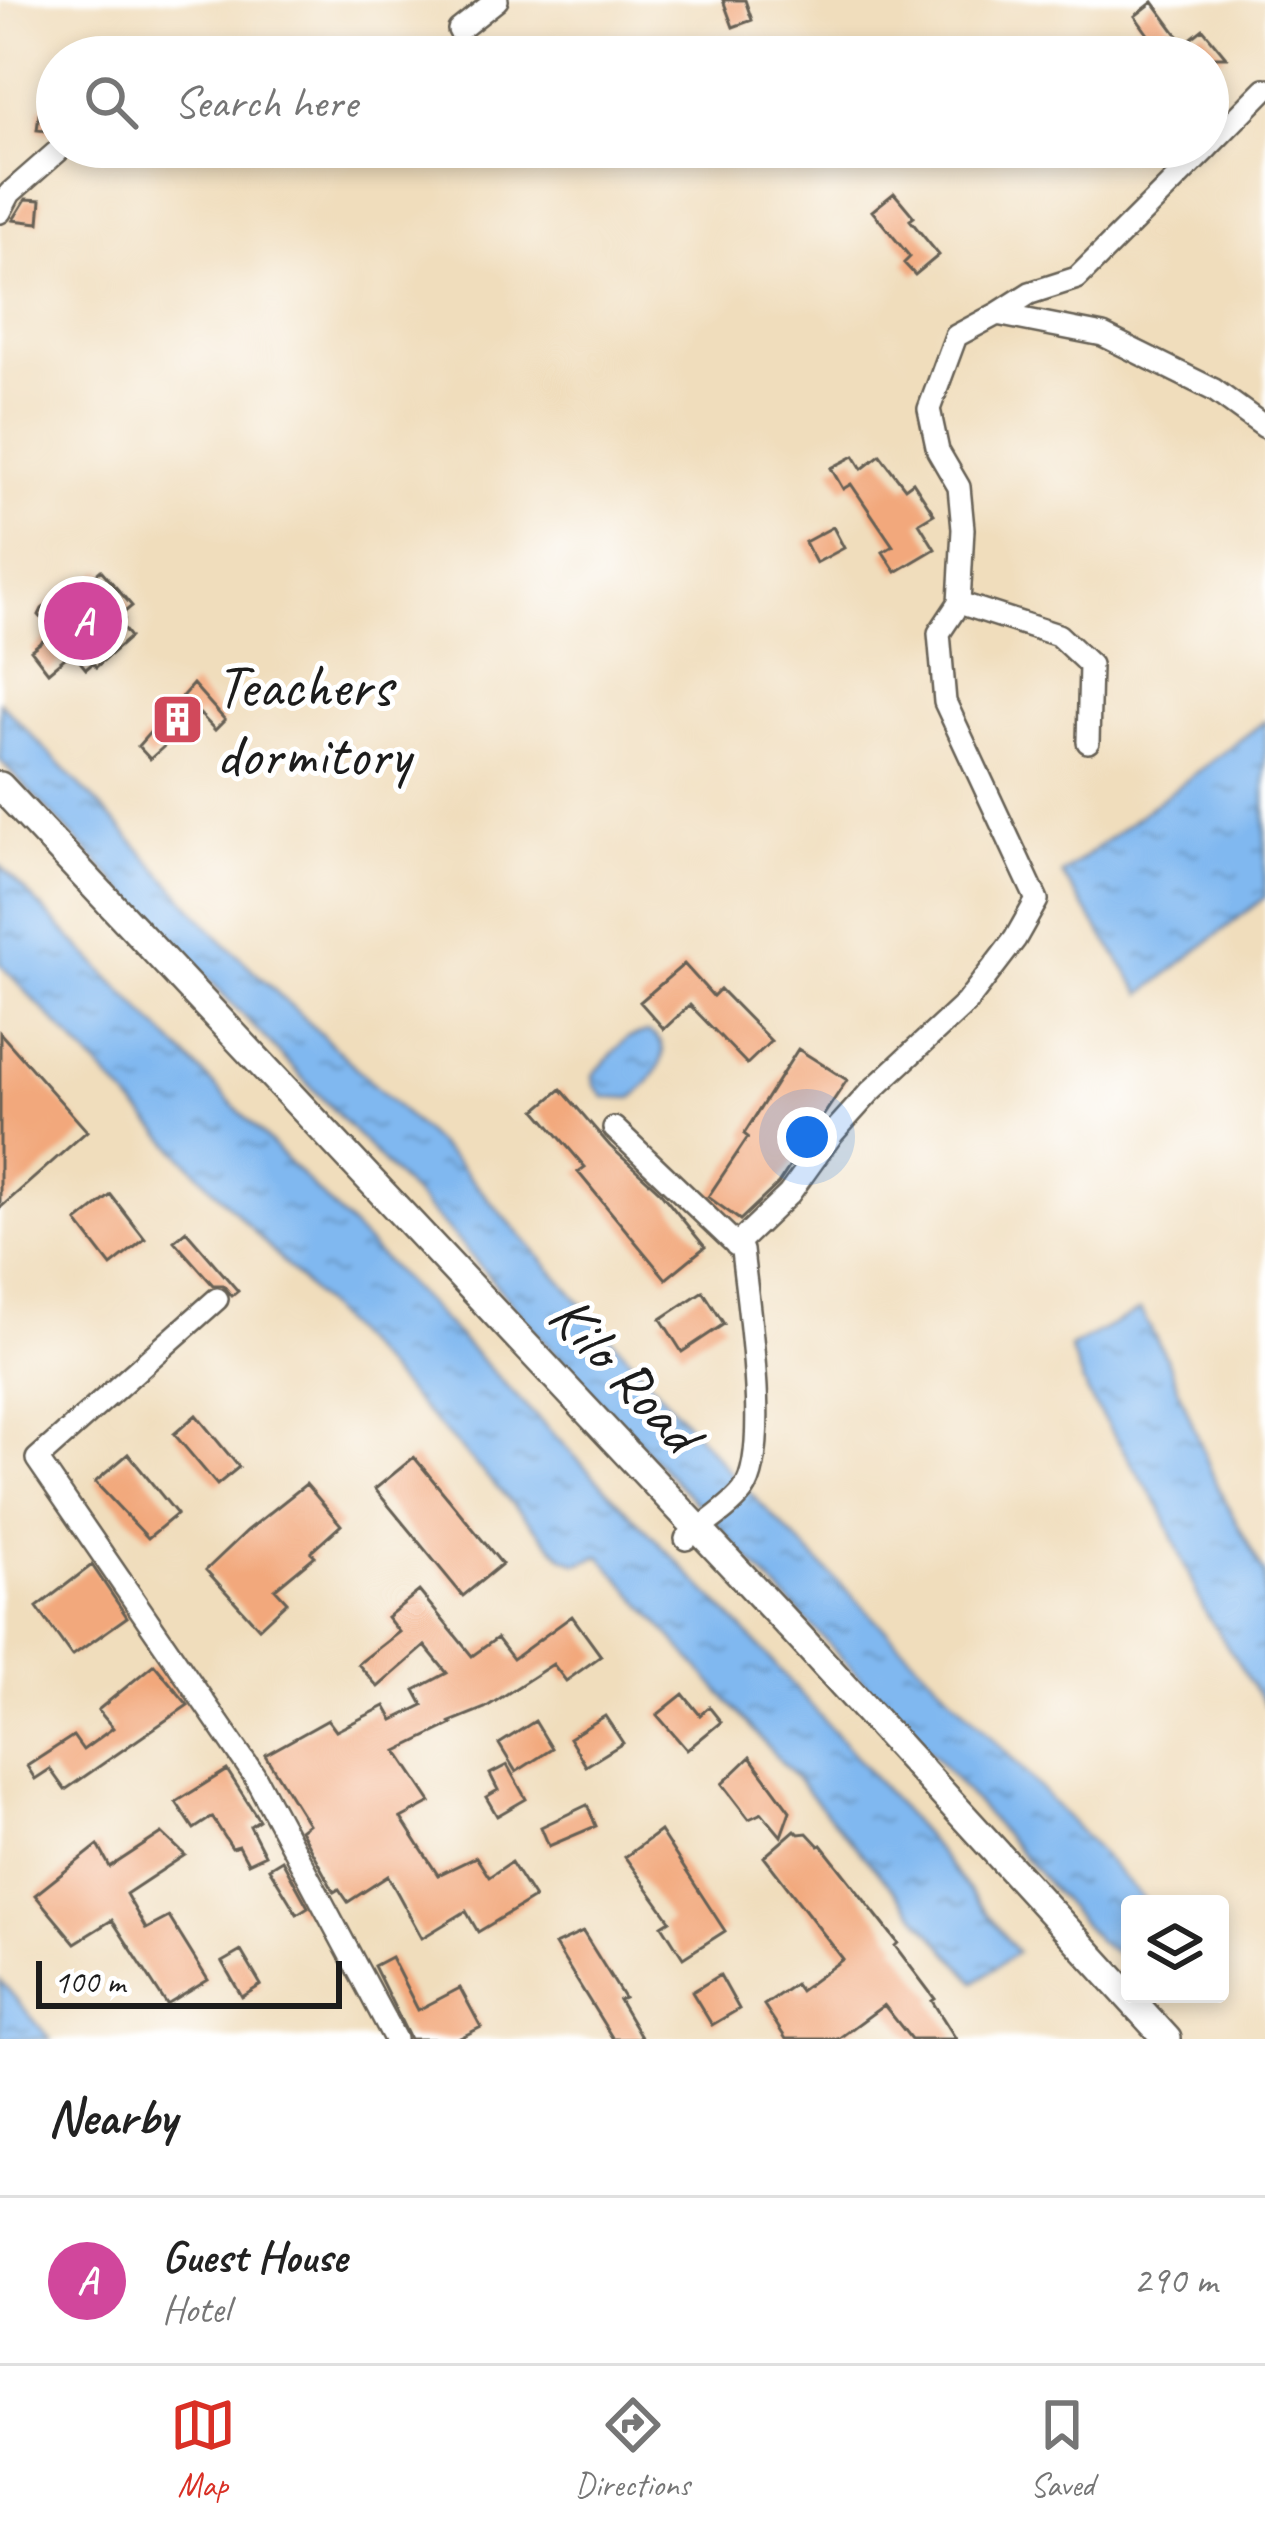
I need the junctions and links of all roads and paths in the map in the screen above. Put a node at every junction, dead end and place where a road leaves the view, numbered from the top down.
1 (497, 0) edge
2 (459, 30) dead end
3 (1265, 89) edge
4 (1229, 126) edge
5 (39, 168) edge
6 (1187, 168) edge
7 (0, 212) edge
8 (997, 314) junction
9 (1265, 427) edge
10 (959, 603) junction
11 (1088, 742) dead end
12 (0, 786) edge
13 (0, 812) edge
14 (614, 1128) dead end
15 (736, 1245) junction
16 (217, 1299) dead end
17 (692, 1534) junction
18 (395, 2039) edge
19 (1148, 2039) edge
20 (1167, 2039) edge

1 - 2 street
3 - 4 street
5 - 7 street
6 - 8 street
8 - 9 street
8 - 10 street
10 - 11 street
10 - 15 street
12 - 17 street, Kilo Road
13 - 17 street, Kilo Road
14 - 15 street
15 - 17 street
16 - 18 street
17 - 19 street, Kilo Road
17 - 20 street, Kilo Road

